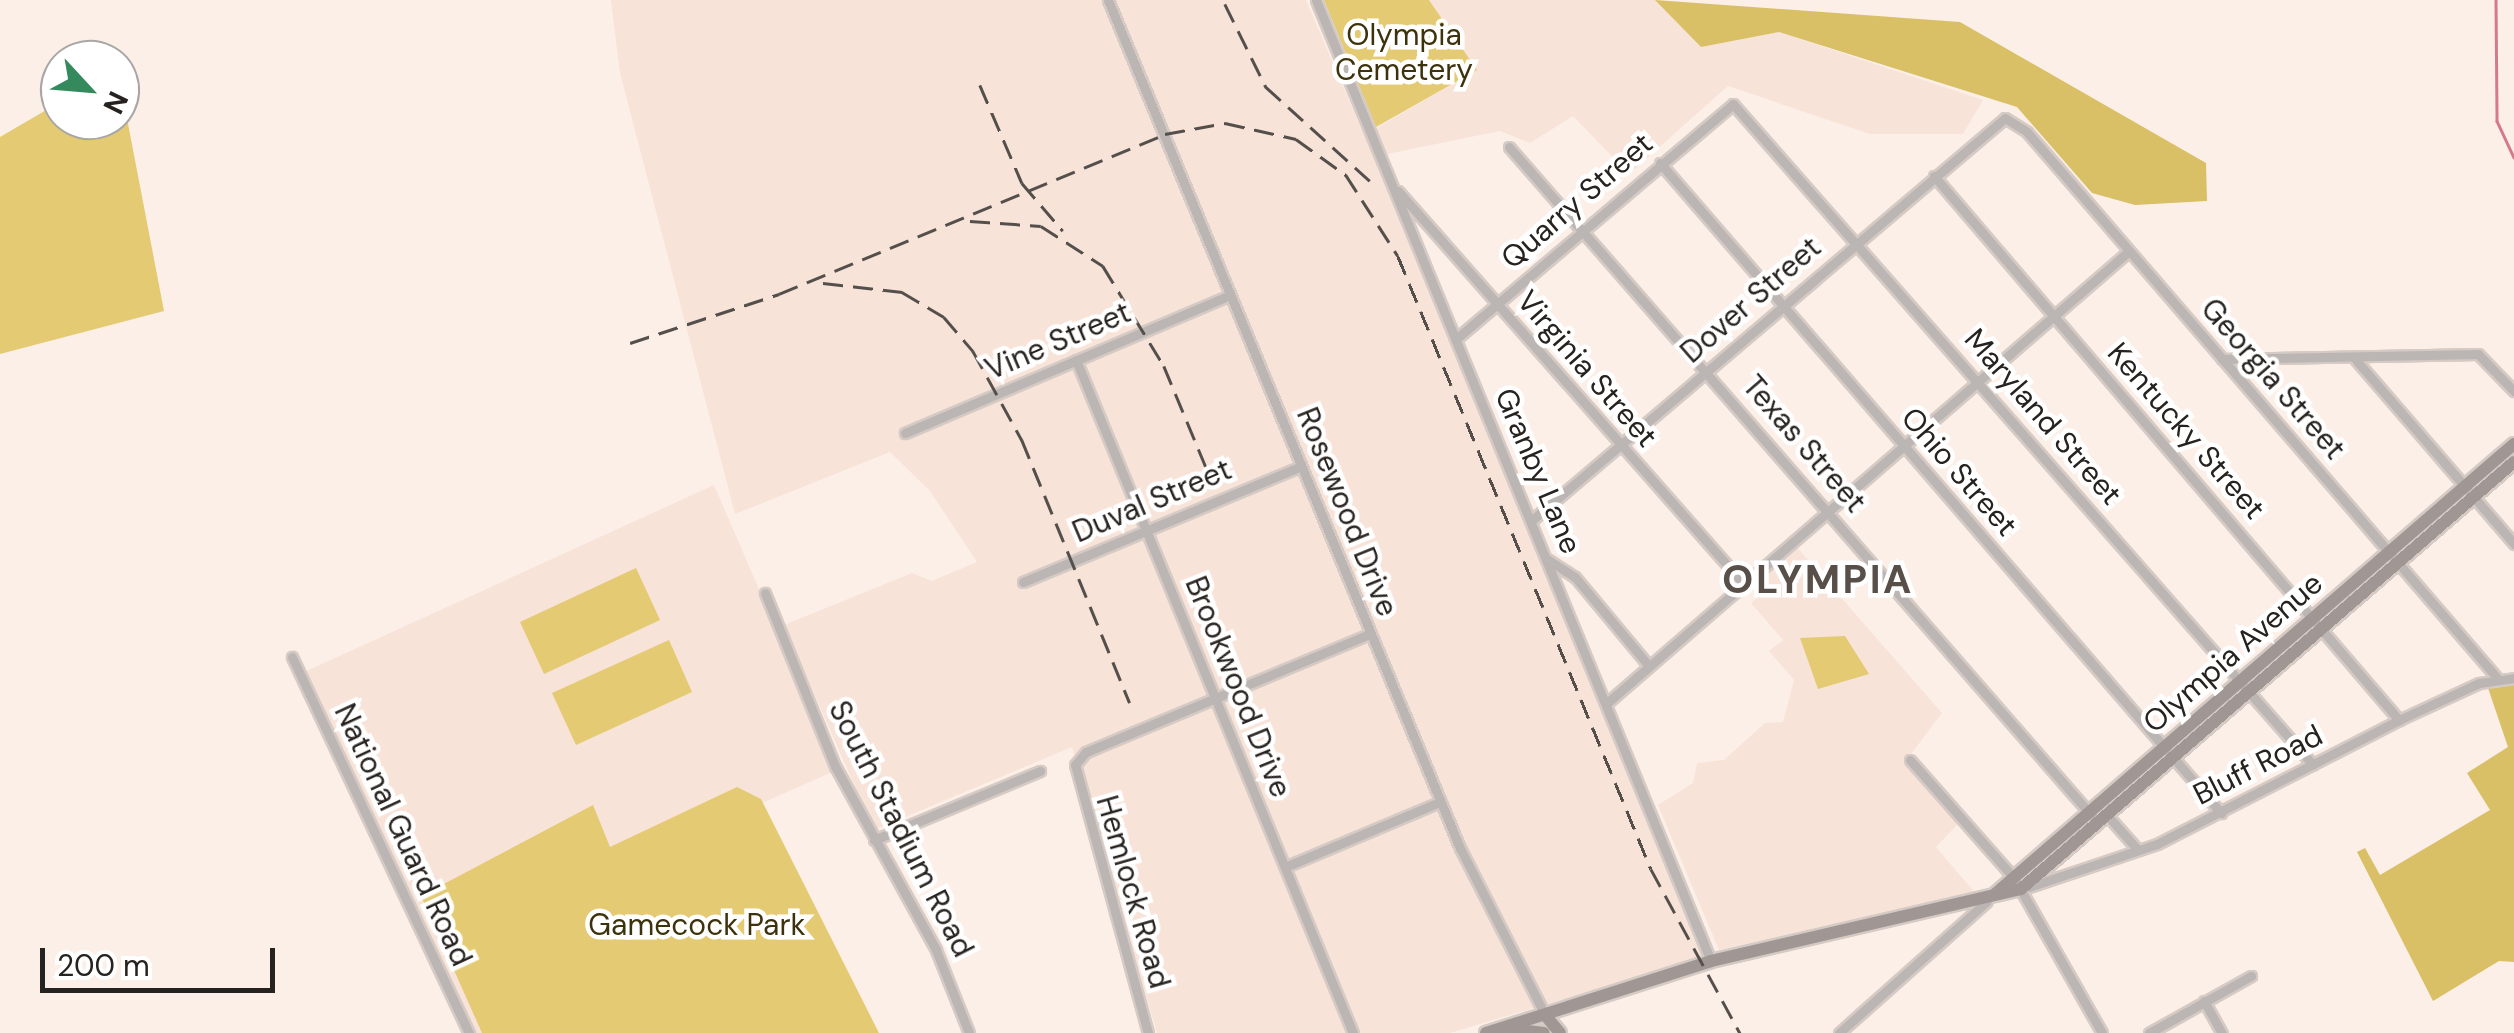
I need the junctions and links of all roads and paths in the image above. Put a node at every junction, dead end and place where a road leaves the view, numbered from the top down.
1 (1108, 0) edge
2 (1316, 0) edge
3 (1733, 104) joint
4 (2005, 118) joint
5 (1509, 147) dead end
6 (1660, 164) junction
7 (1934, 176) junction
8 (1396, 188) junction
9 (1581, 230) junction
10 (1856, 242) junction
11 (2130, 252) junction
12 (1230, 295) junction
13 (1497, 304) junction
14 (1782, 305) junction
15 (2054, 315) junction
16 (1456, 339) junction
17 (2222, 359) junction
18 (1076, 360) junction
19 (2356, 360) junction
20 (1708, 371) junction
21 (1980, 381) junction
22 (2514, 391) edge
23 (905, 433) dead end
24 (2514, 444) edge
25 (1621, 446) junction
26 (1904, 446) junction
27 (2514, 462) edge
28 (1301, 466) junction
29 (2470, 492) junction
30 (1828, 510) junction
31 (1531, 521) junction
32 (1146, 531) junction
33 (2514, 544) edge
34 (2390, 550) junction
35 (1547, 559) junction
36 (2399, 562) junction
37 (1023, 582) dead end
38 (1743, 582) junction
39 (765, 593) dead end
40 (2318, 622) junction
41 (1370, 634) junction
42 (292, 657) dead end
43 (1648, 664) junction
44 (2498, 678) junction
45 (2514, 678) edge
46 (2237, 681) junction
47 (2247, 694) junction
48 (1215, 697) junction
49 (1608, 702) junction
50 (2398, 720) junction
51 (2163, 746) junction
52 (2174, 758) junction
53 (1910, 760) dead end
54 (2313, 766) junction
55 (1040, 771) dead end
56 (1440, 802) junction
57 (2221, 813) junction
58 (2098, 817) junction
59 (874, 840) junction
60 (2138, 850) junction
61 (2054, 861) junction
62 (1285, 868) junction
63 (2062, 876) junction
64 (2018, 883) junction
65 (1987, 901) junction
66 (1711, 961) junction
67 (2251, 976) dead end
68 (2204, 1001) junction
69 (1544, 1014) junction
70 (1492, 1031) edge
71 (1844, 1032) edge
72 (469, 1033) edge
73 (969, 1033) edge
74 (1148, 1033) edge
75 (1354, 1033) edge
76 (1544, 1033) edge
77 (1560, 1033) edge
78 (2102, 1033) edge
79 (2149, 1033) edge
80 (2222, 1033) edge

1 - 12 street, Rosewood Drive
2 - 8 street, Granby Lane
3 - 6 street, Quarry Street
3 - 10 street, Maryland Street
4 - 7 street, Dover Street
4 - 11 street, Georgia Street
5 - 9 street, Texas Street
6 - 9 street, Quarry Street
6 - 14 street, Ohio Street
7 - 10 street, Dover Street
7 - 15 street, Kentucky Street
8 - 13 street, Virginia Street
8 - 16 street, Granby Lane
9 - 13 street, Quarry Street
9 - 20 street, Texas Street
10 - 14 street, Dover Street
10 - 21 street, Maryland Street
11 - 15 street
11 - 17 street, Georgia Street
12 - 18 street, Vine Street
12 - 28 street, Rosewood Drive
13 - 16 street, Quarry Street
13 - 25 street, Virginia Street
14 - 20 street, Dover Street
14 - 26 street, Ohio Street
15 - 21 street
15 - 40 street, Kentucky Street
16 - 31 street, Granby Lane
17 - 19 street
17 - 34 street, Georgia Street
18 - 23 street, Vine Street
18 - 32 street, Brookwood Drive
19 - 22 street
19 - 29 street
20 - 25 street, Dover Street
20 - 30 street, Texas Street
21 - 26 street
21 - 46 street, Maryland Street
24 - 29 main road, Olympia Avenue
25 - 31 street, Dover Street
25 - 38 street, Virginia Street
26 - 30 street
26 - 51 street, Ohio Street
27 - 29 main road, Olympia Avenue
28 - 32 street, Duval Street
28 - 41 street, Rosewood Drive
29 - 33 street
29 - 34 main road, Olympia Avenue
29 - 36 main road, Olympia Avenue
30 - 38 street
30 - 58 street, Texas Street
31 - 35 street, Granby Lane
32 - 37 street, Duval Street
32 - 48 street, Brookwood Drive
34 - 36 street, Georgia Street
34 - 40 main road, Olympia Avenue
35 - 43 street
35 - 49 street, Granby Lane
36 - 40 main road, Olympia Avenue
36 - 44 street, Georgia Street
38 - 43 street
39 - 59 street, South Stadium Road
40 - 46 main road, Olympia Avenue
40 - 47 main road, Olympia Avenue
40 - 50 street, Kentucky Street
41 - 48 street
41 - 56 street, Rosewood Drive
42 - 72 street, National Guard Road
43 - 49 street
44 - 45 street, Bluff Road
44 - 50 street, Bluff Road
46 - 47 street, Maryland Street
46 - 51 main road, Olympia Avenue
47 - 52 main road, Olympia Avenue
47 - 54 street, Maryland Street
48 - 62 street, Brookwood Drive
48 - 74 street, Hemlock Road
49 - 66 street, Granby Lane
50 - 54 street, Bluff Road
51 - 52 street, Ohio Street
51 - 58 main road, Olympia Avenue
52 - 57 street, Ohio Street
52 - 58 main road, Olympia Avenue
53 - 64 street
54 - 57 street, Bluff Road
55 - 59 street
56 - 62 street
56 - 69 street, Rosewood Drive
57 - 60 street, Bluff Road
58 - 60 street, Texas Street
58 - 61 main road, Olympia Avenue
58 - 64 main road, Olympia Avenue
59 - 73 street, South Stadium Road
60 - 63 street, Bluff Road
61 - 63 street
61 - 64 main road, Olympia Avenue
62 - 75 street, Brookwood Drive
63 - 64 street, Bluff Road
64 - 65 main road, Olympia Avenue
64 - 78 street
65 - 66 main road
65 - 71 street, Olympia Avenue
66 - 69 main road
67 - 68 street
68 - 79 street
68 - 80 street
69 - 70 main road
69 - 77 main road, Rosewood Drive
70 - 76 main road

